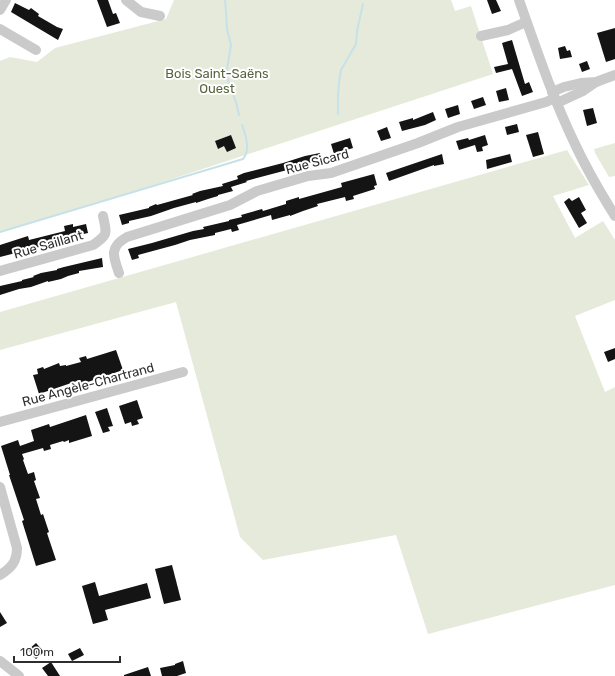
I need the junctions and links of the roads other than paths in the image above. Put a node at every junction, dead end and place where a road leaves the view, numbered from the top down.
1 (6, 0) edge
2 (126, 0) edge
3 (519, 0) edge
4 (0, 10) edge
5 (160, 16) dead end
6 (526, 22) junction
7 (0, 29) edge
8 (481, 36) dead end
9 (36, 50) dead end
10 (615, 75) edge
11 (555, 98) junction
12 (103, 216) dead end
13 (615, 216) edge
14 (0, 271) edge
15 (119, 273) dead end
16 (183, 372) dead end
17 (0, 422) edge
18 (0, 486) edge
19 (0, 575) edge
20 (0, 661) edge
21 (19, 676) edge

1 - 4 street
2 - 5 street
3 - 6 street
6 - 8 street
6 - 11 street
7 - 9 street
10 - 11 street
11 - 13 street
11 - 15 street, Rue Sicard
12 - 14 street, Rue Saillant
16 - 17 street, Rue Angèle-Chartrand
18 - 19 street
20 - 21 street

